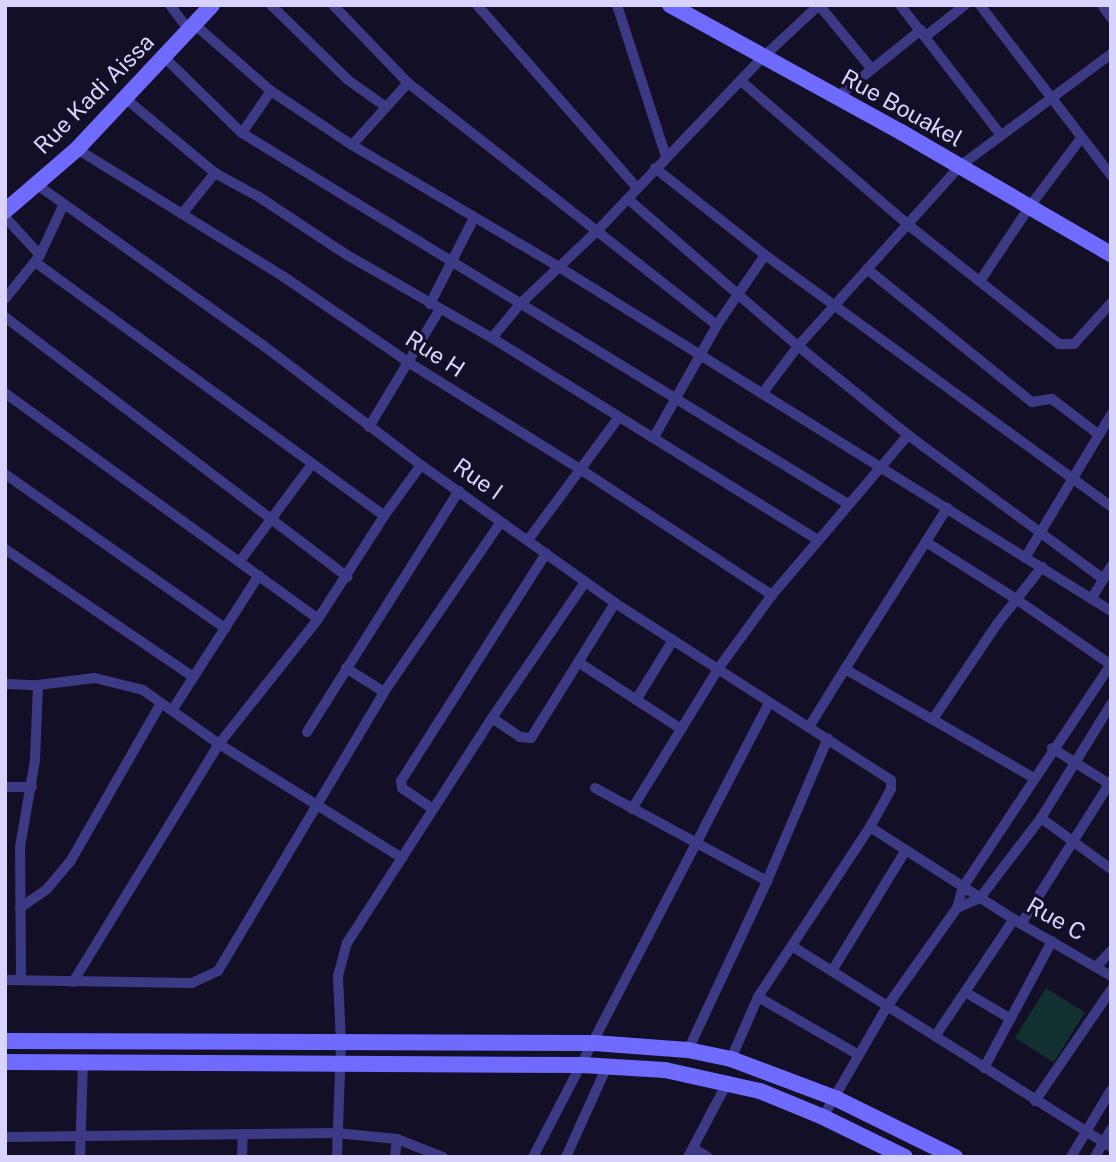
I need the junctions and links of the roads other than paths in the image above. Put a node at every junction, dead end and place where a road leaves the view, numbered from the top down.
1 (170, 5) edge
2 (212, 5) edge
3 (271, 5) edge
4 (332, 5) edge
5 (477, 5) edge
6 (617, 5) edge
7 (670, 5) edge
8 (900, 5) edge
9 (965, 5) edge
10 (980, 5) edge
11 (1102, 5) edge
12 (1111, 18) edge
13 (191, 27) junction
14 (923, 33) junction
15 (1111, 54) edge
16 (164, 57) junction
17 (762, 58) junction
18 (871, 68) junction
19 (741, 81) junction
20 (408, 83) junction
21 (271, 91) junction
22 (1053, 97) junction
23 (836, 98) junction
24 (126, 99) junction
25 (386, 107) junction
26 (242, 133) junction
27 (1000, 134) junction
28 (1082, 138) junction
29 (352, 145) junction
30 (77, 149) junction
31 (666, 157) junction
32 (960, 166) junction
33 (655, 168) junction
34 (215, 173) junction
35 (1111, 175) edge
36 (36, 184) junction
37 (637, 188) junction
38 (628, 199) junction
39 (63, 206) junction
40 (1030, 206) junction
41 (5, 211) edge
42 (182, 214) junction
43 (5, 217) edge
44 (474, 218) junction
45 (907, 224) junction
46 (598, 230) junction
47 (1111, 254) edge
48 (765, 255) junction
49 (37, 258) junction
50 (453, 263) junction
51 (559, 267) junction
52 (867, 269) junction
53 (981, 281) junction
54 (738, 293) junction
55 (5, 299) edge
56 (1111, 303) edge
57 (520, 304) junction
58 (435, 306) junction
59 (834, 306) junction
60 (5, 317) edge
61 (717, 326) junction
62 (492, 338) junction
63 (798, 346) junction
64 (699, 356) junction
65 (408, 362) junction
66 (5, 393) edge
67 (762, 394) junction
68 (676, 397) junction
69 (1111, 415) edge
70 (619, 417) junction
71 (369, 427) junction
72 (1098, 434) junction
73 (908, 435) junction
74 (654, 437) junction
75 (312, 464) junction
76 (421, 465) junction
77 (880, 466) junction
78 (580, 469) junction
79 (5, 474) edge
80 (1072, 476) junction
81 (459, 491) junction
82 (848, 503) junction
83 (1111, 506) edge
84 (947, 509) junction
85 (384, 516) junction
86 (271, 519) junction
87 (501, 522) junction
88 (1039, 531) junction
89 (528, 540) junction
90 (818, 540) junction
91 (926, 542) junction
92 (5, 549) edge
93 (546, 553) junction
94 (1025, 558) junction
95 (240, 561) junction
96 (1111, 566) edge
97 (1042, 567) junction
98 (259, 575) junction
99 (347, 577) junction
100 (1103, 579) junction
101 (585, 582) junction
102 (772, 594) junction
103 (1092, 598) junction
104 (1016, 599) junction
105 (615, 603) junction
106 (1111, 611) edge
107 (318, 619) junction
108 (225, 628) junction
109 (673, 640) junction
110 (578, 663) junction
111 (1111, 664) edge
112 (346, 668) junction
113 (845, 668) junction
114 (718, 669) junction
115 (193, 677) junction
116 (5, 684) edge
117 (38, 685) junction
118 (384, 692) junction
119 (635, 700) junction
120 (161, 703) junction
121 (769, 703) junction
122 (1111, 704) edge
123 (173, 709) junction
124 (492, 718) junction
125 (933, 719) junction
126 (809, 727) junction
127 (681, 730) junction
128 (307, 732) dead end
129 (828, 738) junction
130 (219, 744) junction
131 (1052, 748) junction
132 (1074, 763) junction
133 (1034, 778) junction
134 (1110, 783) edge
135 (5, 787) edge
136 (32, 788) junction
137 (594, 788) dead end
138 (317, 805) junction
139 (433, 809) junction
140 (632, 809) junction
141 (1041, 818) junction
142 (870, 827) junction
143 (1073, 841) junction
144 (696, 843) junction
145 (906, 850) junction
146 (402, 858) junction
147 (1111, 869) edge
148 (767, 881) junction
149 (5, 887) edge
150 (18, 887) junction
151 (963, 887) junction
152 (980, 898) junction
153 (19, 908) junction
154 (957, 908) junction
155 (1017, 921) junction
156 (1052, 942) junction
157 (792, 946) junction
158 (1111, 951) edge
159 (1096, 967) junction
160 (832, 971) junction
161 (1111, 976) edge
162 (5, 980) edge
163 (20, 980) junction
164 (73, 982) junction
165 (1111, 990) edge
166 (965, 992) junction
167 (758, 997) junction
168 (888, 1005) junction
169 (1011, 1019) junction
170 (936, 1035) junction
171 (5, 1041) edge
172 (341, 1043) junction
173 (594, 1044) junction
174 (688, 1050) junction
175 (859, 1055) junction
176 (730, 1059) junction
177 (5, 1062) edge
178 (83, 1064) junction
179 (582, 1065) junction
180 (340, 1066) junction
181 (607, 1066) junction
182 (984, 1068) junction
183 (728, 1082) junction
184 (1111, 1090) edge
185 (835, 1098) junction
186 (1035, 1101) junction
187 (823, 1117) junction
188 (1111, 1129) edge
189 (1086, 1132) junction
190 (337, 1133) junction
191 (243, 1134) junction
192 (80, 1136) junction
193 (5, 1137) edge
194 (397, 1139) junction
195 (1107, 1145) edge
196 (690, 1152) edge
197 (80, 1157) edge
198 (242, 1157) edge
199 (337, 1157) edge
200 (395, 1157) edge
201 (443, 1157) edge
202 (533, 1157) edge
203 (566, 1157) edge
204 (708, 1157) edge
205 (905, 1157) edge
206 (955, 1157) edge
207 (1071, 1157) edge
208 (1095, 1157) edge

1 - 13 street
2 - 13 main road, Rue Kadi Aissa
3 - 25 street
4 - 20 street
5 - 37 street
6 - 31 street
7 - 17 main road, Rue Bouakel
8 - 14 street
9 - 14 street
10 - 22 street
11 - 12 street
13 - 16 main road, Rue Kadi Aissa
13 - 21 street
14 - 18 street
14 - 27 street
15 - 22 street
16 - 24 main road, Rue Kadi Aissa
16 - 26 street
17 - 18 street
17 - 19 street
17 - 23 main road, Rue Bouakel
18 - 23 street
19 - 31 street
19 - 45 street
20 - 25 street
20 - 46 street
21 - 26 street
21 - 29 street
22 - 27 street
22 - 28 street
23 - 32 main road, Rue Bouakel
24 - 30 main road, Rue Kadi Aissa
24 - 34 street
25 - 29 street
26 - 50 street
27 - 32 street
28 - 35 street
28 - 40 street
29 - 44 street
30 - 36 main road, Rue Kadi Aissa
30 - 42 street, Rue H
31 - 33 street
32 - 40 main road, Rue Bouakel
32 - 45 street
33 - 37 street
33 - 48 street
34 - 42 street
34 - 58 street
36 - 39 street, Rue I
36 - 41 main road, Rue Kadi Aissa
37 - 38 street
38 - 46 street
38 - 54 street
39 - 49 street
39 - 71 street, Rue I
40 - 47 main road, Rue Bouakel
40 - 53 street
42 - 65 street, Rue H
43 - 49 street
44 - 50 street
44 - 51 street
45 - 52 street
45 - 53 street
46 - 51 street
46 - 61 street
48 - 54 street
48 - 59 street
49 - 55 street
49 - 75 street
50 - 57 street
50 - 58 street
51 - 57 street
51 - 64 street
52 - 59 street
52 - 72 street
53 - 56 street
54 - 61 street
54 - 63 street
57 - 62 street
57 - 68 street
58 - 62 street
58 - 65 street
59 - 63 street
59 - 80 street
60 - 86 street
61 - 64 street
62 - 70 street
63 - 67 street
63 - 73 street
64 - 67 street
64 - 68 street
65 - 71 street
65 - 78 street, Rue H
66 - 95 street
67 - 77 street
68 - 74 street
68 - 82 street
69 - 72 street
70 - 74 street
70 - 78 street
71 - 76 street, Rue I
72 - 80 street
73 - 77 street
73 - 88 street
74 - 90 street
75 - 85 street
75 - 86 street
76 - 81 street, Rue I
76 - 85 street
77 - 82 street
77 - 84 street
78 - 89 street
78 - 102 street, Rue H
79 - 108 street
80 - 83 street
80 - 88 street
81 - 87 street, Rue I
81 - 112 street
82 - 90 street
84 - 91 street
84 - 94 street
85 - 99 street
86 - 95 street
86 - 99 street
87 - 89 street, Rue I
87 - 118 street
88 - 94 street
88 - 100 street
89 - 93 street, Rue I
90 - 102 street
91 - 104 street
91 - 113 street
92 - 115 street
93 - 101 street, Rue I
93 - 139 street
94 - 97 street
95 - 98 street
96 - 100 street
97 - 103 street
97 - 104 street
98 - 107 street
98 - 108 street
99 - 107 street
100 - 103 street
101 - 105 street, Rue I
101 - 124 street
102 - 114 street
103 - 106 street
104 - 111 street
104 - 125 street
105 - 109 street, Rue I
105 - 110 street
107 - 130 street
108 - 115 street
109 - 114 street, Rue I
109 - 119 street
110 - 119 street
110 - 124 street
111 - 131 street
112 - 118 street
112 - 128 street
113 - 125 street
113 - 126 street
114 - 121 street, Rue I
114 - 127 street
115 - 123 street
116 - 117 street
117 - 120 street
117 - 136 street
118 - 138 street
119 - 127 street
120 - 123 street
120 - 153 street
121 - 126 street, Rue I
121 - 144 street
122 - 132 street
123 - 130 street
124 - 139 street
125 - 133 street
126 - 129 street, Rue I
127 - 140 street
129 - 142 street, Rue I
129 - 148 street
130 - 138 street
130 - 164 street
131 - 132 street
131 - 133 street
132 - 134 street
132 - 141 street
133 - 151 street
134 - 143 street
135 - 136 street
136 - 150 street
137 - 140 street
138 - 146 street
138 - 164 street
139 - 146 street
140 - 144 street
141 - 143 street
141 - 152 street
142 - 145 street, Rue C
142 - 157 street
143 - 147 street
143 - 155 street
144 - 148 street
144 - 173 street
145 - 151 street, Rue C
145 - 160 street
146 - 172 street
148 - 174 street
149 - 150 street
150 - 153 street
151 - 152 street, Rue C
151 - 154 street
152 - 154 street
152 - 155 street, Rue C
153 - 163 street
154 - 168 street
155 - 156 street, Rue C
155 - 166 street
156 - 159 street, Rue C
156 - 169 street
157 - 160 street
157 - 167 street
158 - 159 street
159 - 161 street, Rue C
160 - 168 street
162 - 163 street
163 - 164 street
165 - 186 street
166 - 169 street
166 - 170 street
167 - 175 street
167 - 176 street
168 - 170 street
168 - 175 street
169 - 182 street
170 - 182 street
171 - 172 main road
172 - 173 main road
172 - 180 street
173 - 174 main road
173 - 179 street
174 - 176 main road
175 - 185 street
176 - 185 main road
177 - 178 main road
178 - 180 main road
178 - 192 street
179 - 180 main road
179 - 181 main road
179 - 202 street
180 - 190 street
181 - 183 main road
181 - 203 street
182 - 186 street
183 - 187 main road
183 - 196 street
184 - 189 street
185 - 187 street
185 - 206 main road
186 - 189 street
187 - 205 main road
188 - 195 street
189 - 195 street
189 - 207 street
190 - 191 street
190 - 194 street
190 - 199 street
191 - 192 street
191 - 198 street
192 - 193 street
192 - 197 street
194 - 200 street
194 - 201 street
195 - 208 street
196 - 204 street

